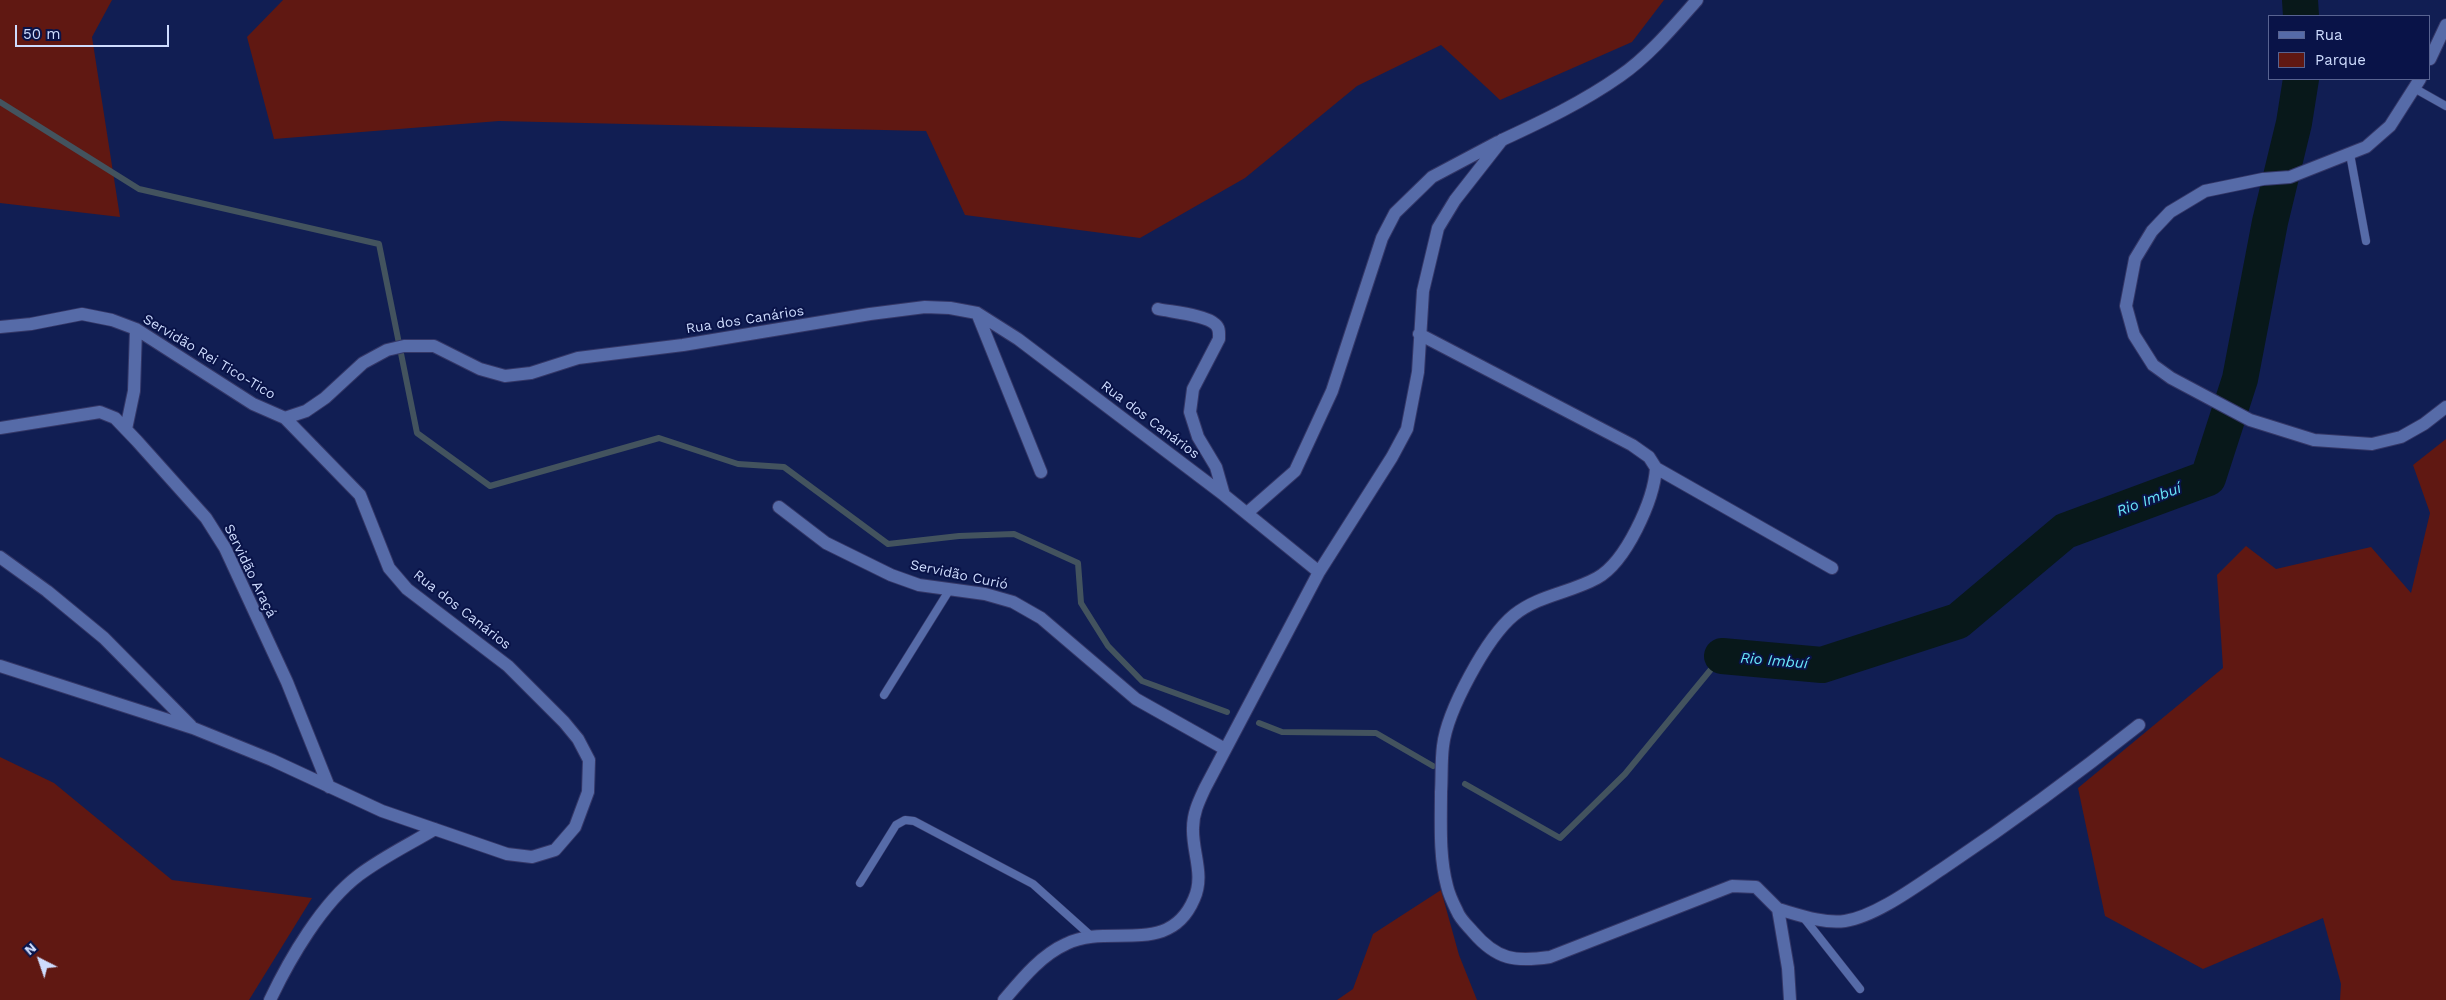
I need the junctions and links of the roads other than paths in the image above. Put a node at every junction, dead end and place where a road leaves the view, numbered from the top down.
1 (1697, 0) edge
2 (2446, 25) edge
3 (2431, 57) edge
4 (2417, 83) edge
5 (2446, 106) edge
6 (1502, 140) junction
7 (2350, 154) junction
8 (2366, 241) dead end
9 (1158, 309) dead end
10 (977, 313) junction
11 (0, 327) edge
12 (136, 329) junction
13 (1419, 334) junction
14 (2446, 407) edge
15 (285, 418) junction
16 (0, 428) edge
17 (126, 429) junction
18 (1656, 468) junction
19 (1041, 472) dead end
20 (1224, 495) junction
21 (779, 507) dead end
22 (1247, 513) junction
23 (0, 557) edge
24 (1832, 568) dead end
25 (1319, 572) junction
26 (950, 589) junction
27 (0, 666) edge
28 (884, 695) dead end
29 (2140, 725) dead end
30 (193, 728) junction
31 (1225, 749) junction
32 (329, 787) junction
33 (435, 829) junction
34 (860, 882) dead end
35 (1778, 909) junction
36 (1802, 917) junction
37 (1091, 936) junction
38 (1860, 989) dead end
39 (270, 1000) edge
40 (1004, 1000) edge
41 (1790, 1000) edge

1 - 6 street
2 - 3 street
4 - 5 lane
4 - 7 street
6 - 13 street
6 - 22 street
7 - 8 lane
7 - 14 street
9 - 20 street
10 - 15 street, Rua dos Canários
10 - 19 street
10 - 20 street, Rua dos Canários
11 - 12 street, Servidão Rei Tico-Tico
12 - 15 street, Servidão Rei Tico-Tico
12 - 17 street
13 - 18 street
13 - 25 street
15 - 33 street, Rua dos Canários
16 - 17 street, Servidão Araçá
17 - 32 street, Servidão Araçá
18 - 24 street
18 - 35 street
20 - 22 street, Rua dos Canários
21 - 26 street, Servidão Curió
22 - 25 street, Rua dos Canários
23 - 30 street
25 - 31 street
26 - 28 lane
26 - 31 street, Servidão Curió
27 - 30 street, Rua dos Canários
29 - 36 street
30 - 32 street, Rua dos Canários
31 - 37 street
32 - 33 street, Rua dos Canários
33 - 39 street
34 - 37 lane
35 - 36 street
35 - 41 street
36 - 38 lane
37 - 40 street

